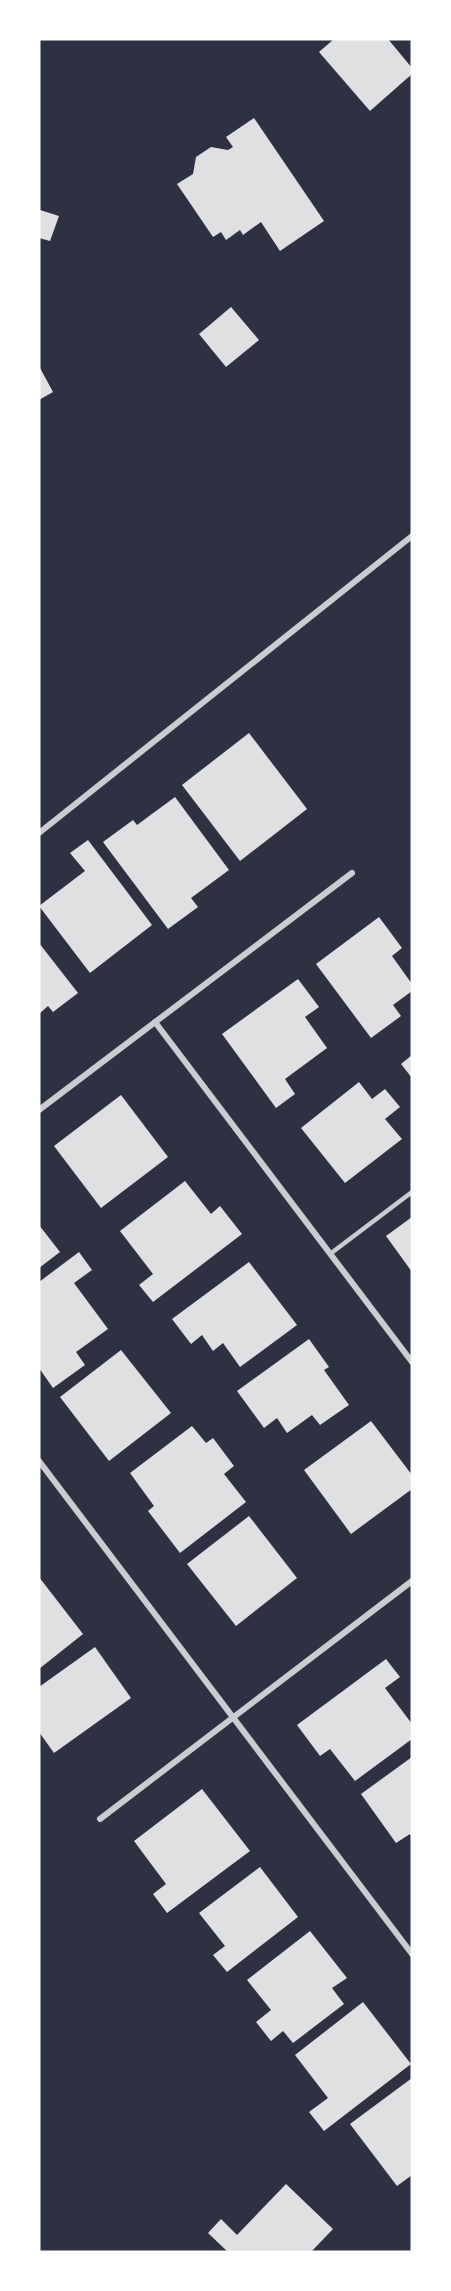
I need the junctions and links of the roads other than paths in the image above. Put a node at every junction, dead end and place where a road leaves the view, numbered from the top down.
1 (412, 536) edge
2 (39, 833) edge
3 (352, 873) dead end
4 (155, 1022) junction
5 (39, 1110) edge
6 (412, 1192) edge
7 (330, 1254) junction
8 (412, 1362) edge
9 (39, 1461) edge
10 (412, 1581) edge
11 (233, 1718) junction
12 (100, 1819) dead end
13 (412, 1953) edge

1 - 2 street
3 - 4 street
4 - 5 street
4 - 7 street
6 - 7 lane
7 - 8 street
9 - 11 street
10 - 11 street
11 - 12 street
11 - 13 street

